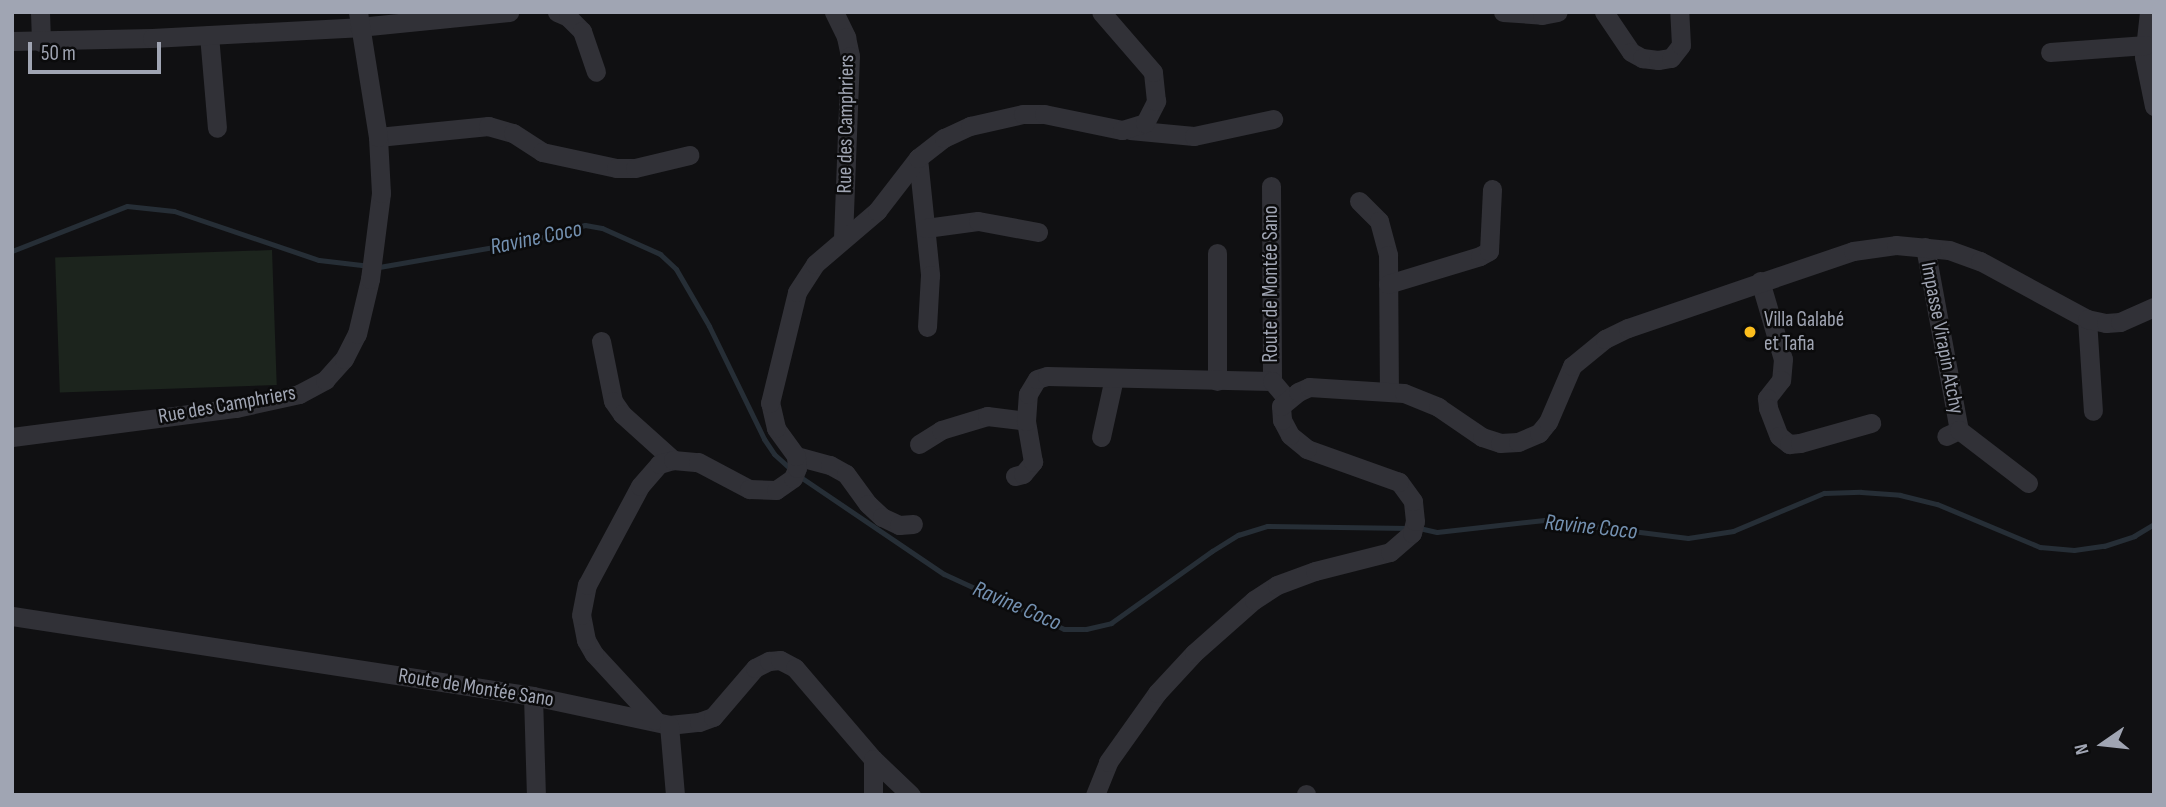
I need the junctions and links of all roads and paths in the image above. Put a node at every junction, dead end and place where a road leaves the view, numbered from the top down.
1 (40, 12) edge
2 (509, 12) edge
3 (557, 12) edge
4 (834, 12) edge
5 (1101, 12) edge
6 (1503, 12) edge
7 (1558, 12) edge
8 (1604, 12) edge
9 (1679, 12) edge
10 (2149, 12) edge
11 (501, 13) edge
12 (358, 20) edge
13 (209, 35) junction
14 (12, 41) edge
15 (41, 42) junction
16 (2146, 45) junction
17 (2050, 52) dead end
18 (596, 72) dead end
19 (2154, 106) edge
20 (1273, 119) dead end
21 (217, 128) dead end
22 (1130, 130) junction
23 (378, 137) junction
24 (689, 155) dead end
25 (918, 158) junction
26 (1271, 186) dead end
27 (1492, 190) dead end
28 (1359, 201) dead end
29 (926, 228) junction
30 (1038, 232) dead end
31 (844, 239) junction
32 (1925, 247) junction
33 (1217, 253) dead end
34 (1760, 281) junction
35 (1388, 284) junction
36 (2153, 308) edge
37 (2087, 319) junction
38 (927, 327) dead end
39 (601, 341) dead end
40 (1114, 378) junction
41 (1217, 381) junction
42 (1272, 381) junction
43 (1389, 390) junction
44 (1286, 400) junction
45 (2093, 411) dead end
46 (1027, 421) junction
47 (1871, 423) dead end
48 (12, 437) edge
49 (1101, 437) dead end
50 (919, 444) dead end
51 (796, 456) junction
52 (673, 460) junction
53 (1015, 476) dead end
54 (2028, 483) dead end
55 (913, 524) dead end
56 (12, 617) edge
57 (533, 696) junction
58 (662, 723) junction
59 (873, 760) junction
60 (536, 795) edge
61 (675, 795) edge
62 (873, 795) edge
63 (911, 795) edge
64 (1095, 795) edge

1 - 15 street
2 - 11 street
3 - 18 street
4 - 31 street, Rue des Camphriers
5 - 22 street
6 - 7 street
8 - 9 street
10 - 16 street
11 - 12 street
12 - 13 street
12 - 23 street, Rue des Camphriers
13 - 15 street
13 - 21 street
14 - 15 street
16 - 17 street
16 - 19 street
20 - 22 street
22 - 25 street
23 - 24 street
23 - 48 street, Rue des Camphriers
25 - 29 street
25 - 31 street
26 - 42 street, Route de Montée Sano
27 - 35 street
28 - 35 street
29 - 30 street
29 - 38 street
31 - 51 street
32 - 34 street
32 - 37 street
32 - 54 street, Impasse Virapin Atchy
33 - 41 street
34 - 43 street
34 - 47 street
35 - 43 street
36 - 37 street
37 - 45 street
39 - 52 street
40 - 41 street, Route de Montée Sano
40 - 46 street, Route de Montée Sano
40 - 49 street
41 - 42 street, Route de Montée Sano
42 - 44 street, Route de Montée Sano
43 - 44 street
44 - 64 street
46 - 50 street
46 - 53 street, Route de Montée Sano
51 - 52 street
51 - 55 street
52 - 58 street
56 - 57 street, Route de Montée Sano
57 - 58 street, Route de Montée Sano
57 - 60 street
58 - 59 street, Route de Montée Sano
58 - 61 street
59 - 62 street
59 - 63 street, Route de Montée Sano

